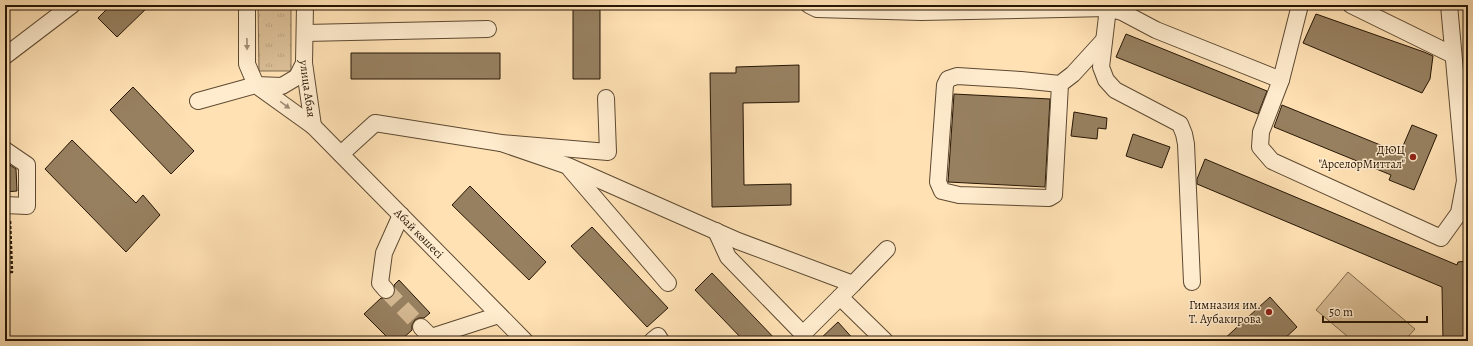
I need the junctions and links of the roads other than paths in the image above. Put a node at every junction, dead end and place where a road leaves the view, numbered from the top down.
1 (72, 5) edge
2 (247, 5) edge
3 (305, 5) edge
4 (809, 5) edge
5 (1300, 5) edge
6 (1351, 5) edge
7 (1449, 5) edge
8 (1108, 6) edge
9 (488, 29) dead end
10 (305, 33) junction
11 (1104, 40) junction
12 (1453, 55) junction
13 (5, 56) edge
14 (304, 63) junction
15 (1281, 80) junction
16 (1060, 84) junction
17 (256, 85) junction
18 (1462, 96) edge
19 (606, 98) dead end
20 (198, 101) dead end
21 (313, 126) junction
22 (501, 143) junction
23 (5, 150) edge
24 (341, 154) junction
25 (568, 166) junction
26 (1467, 183) edge
27 (7, 205) edge
28 (401, 215) junction
29 (716, 231) junction
30 (887, 249) dead end
31 (1192, 282) dead end
32 (668, 283) dead end
33 (853, 284) junction
34 (386, 290) tunnel mouth
35 (840, 297) junction
36 (499, 314) junction
37 (420, 327) tunnel mouth
38 (525, 341) edge
39 (652, 341) edge
40 (662, 341) edge
41 (886, 341) edge

1 - 13 street
2 -> 17 street
3 - 10 street
4 - 8 street
5 - 15 street
6 - 12 street
7 - 12 street
8 - 11 street
8 - 15 street
9 - 10 street
10 - 14 street
11 - 16 street
11 - 31 street
12 - 18 street
14 - 17 street, улица Абая
14 - 21 street, улица Абая
15 - 26 street
16 - 16 street
17 - 20 street
17 -> 21 street, улица Абая
18 - 26 street
19 - 22 street
21 - 24 street, Абай көшесі
22 - 24 street
22 - 25 street
23 - 27 street
24 - 28 street, Абай көшесі
25 - 29 street
25 - 32 street
28 - 34 street
28 - 36 street, Абай көшесі
29 - 33 street
29 - 35 street
30 - 33 street
33 - 35 street
35 - 41 street
36 - 37 street
36 - 38 street, Абай көшесі
39 - 40 street

